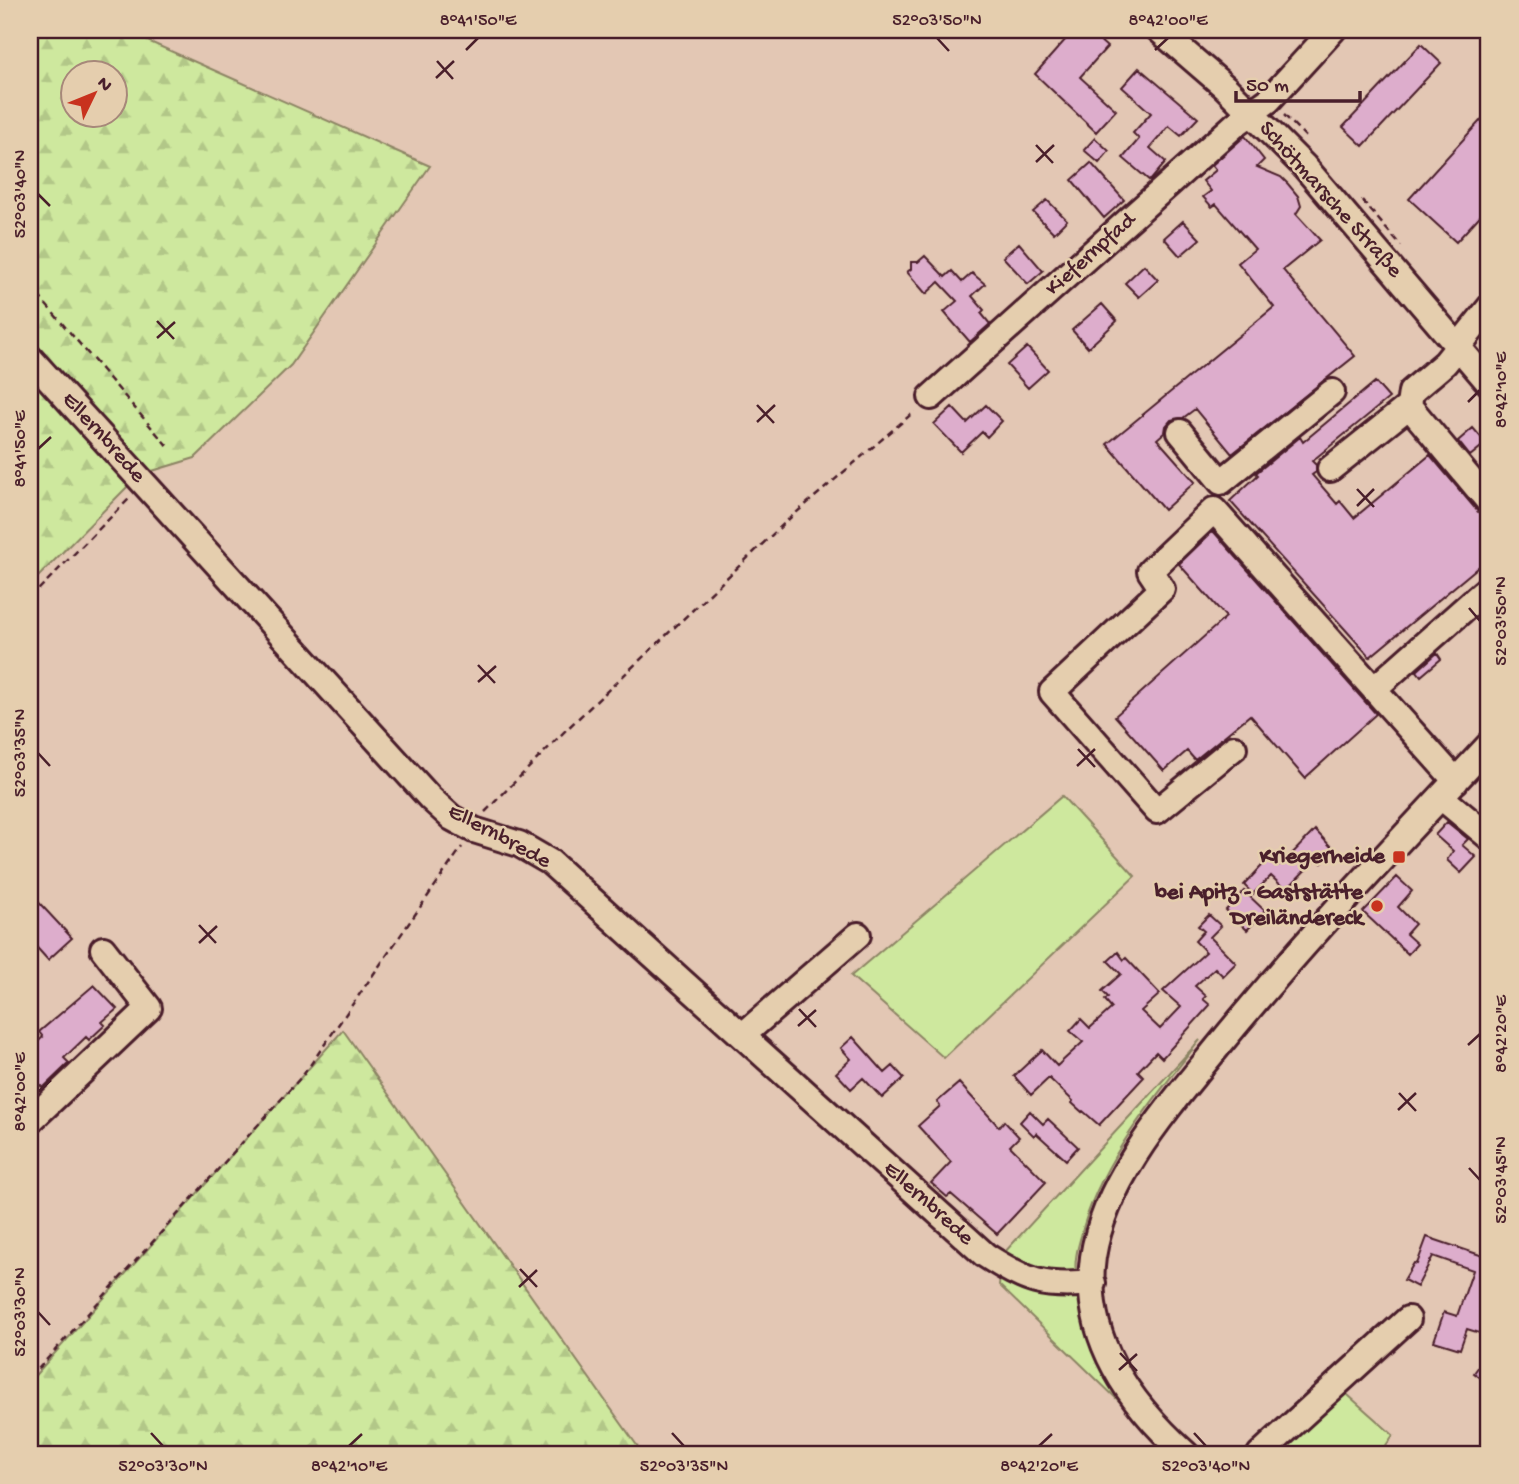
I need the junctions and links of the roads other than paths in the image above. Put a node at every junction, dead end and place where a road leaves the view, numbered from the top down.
1 (1159, 30) edge
2 (1333, 30) edge
3 (1252, 113) junction
4 (1489, 308) edge
5 (1457, 345) junction
6 (30, 358) edge
7 (1489, 383) edge
8 (1332, 392) dead end
9 (931, 397) road end
10 (1409, 406) junction
11 (1180, 432) dead end
12 (1330, 469) dead end
13 (1221, 482) junction
14 (1489, 502) edge
15 (1214, 510) junction
16 (1489, 587) edge
17 (1375, 688) junction
18 (1489, 745) edge
19 (1234, 748) dead end
20 (1449, 789) junction
21 (1489, 838) edge
22 (858, 935) dead end
23 (103, 949) dead end
24 (743, 1035) junction
25 (30, 1121) edge
26 (1093, 1283) junction
27 (1408, 1320) dead end
28 (1186, 1454) edge
29 (1259, 1454) edge

1 - 3 street, Schötmarsche Straße
2 - 3 street, Kiefernpfad
3 - 5 street, Schötmarsche Straße
3 - 9 street, Kiefernpfad
4 - 5 street
5 - 7 street, Schötmarsche Straße
5 - 10 street
6 - 24 street, Ellernbrede
8 - 13 street
10 - 12 street
10 - 14 street
11 - 13 street
13 - 15 street
15 - 17 street
15 - 19 street
16 - 17 street
17 - 20 street
18 - 20 street
20 - 21 street
20 - 26 street
22 - 24 street
23 - 25 street
24 - 26 street, Ellernbrede
26 - 28 street
27 - 29 street

